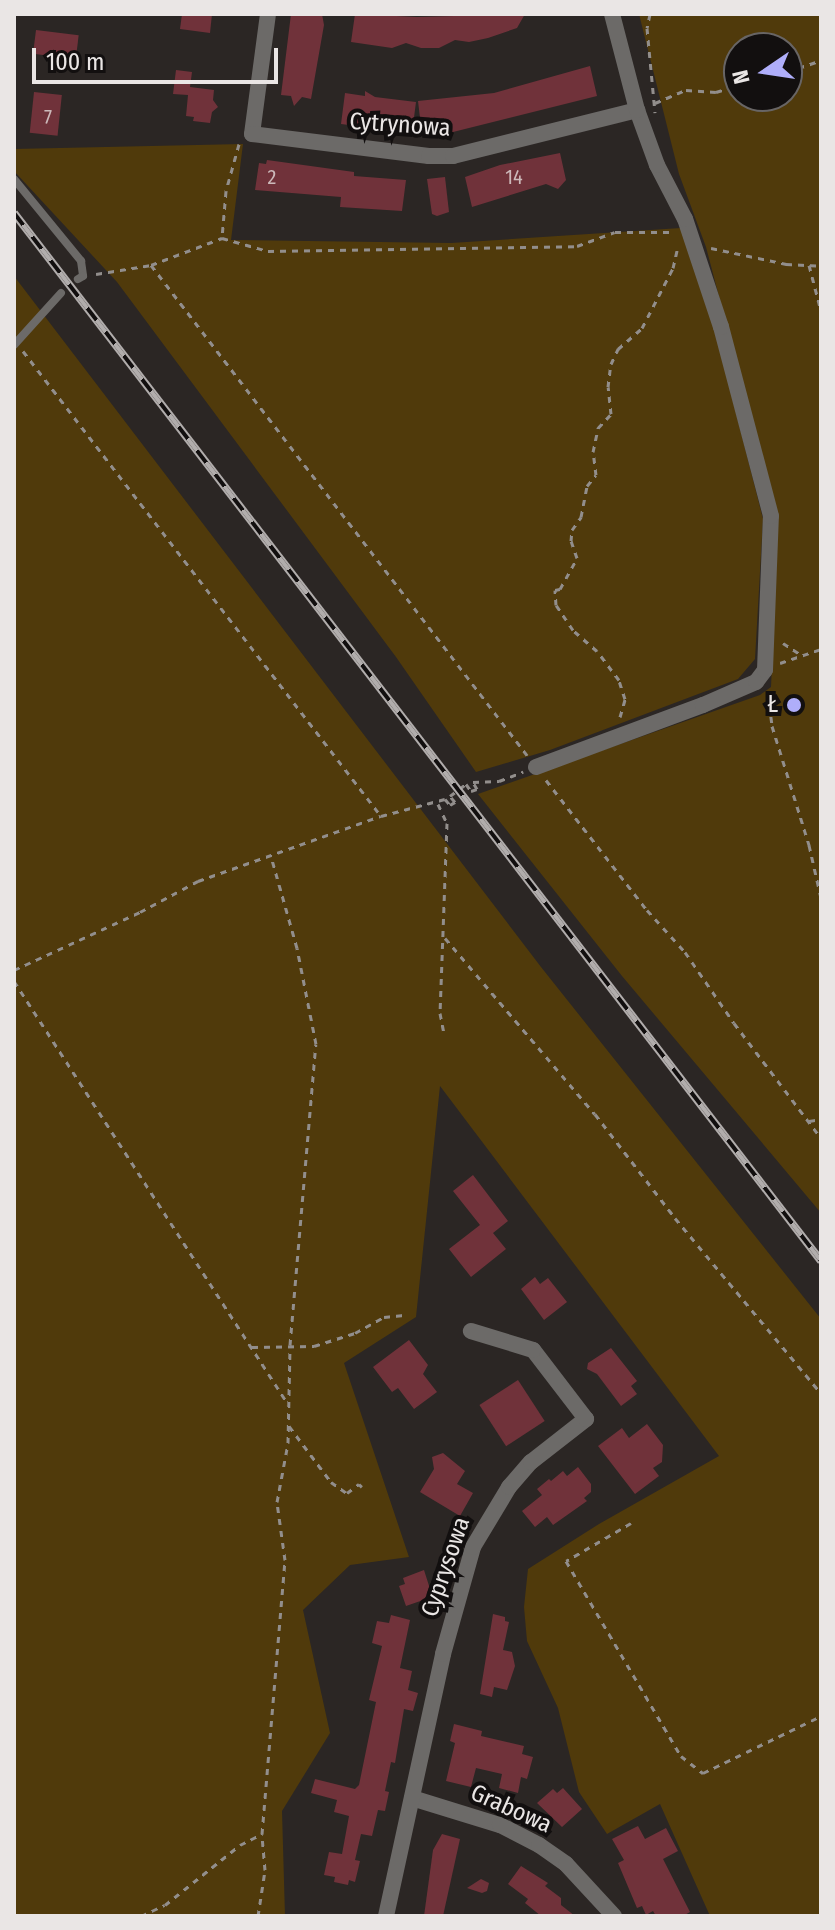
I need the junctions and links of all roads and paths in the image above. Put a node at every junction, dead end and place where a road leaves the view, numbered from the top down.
1 (268, 14) edge
2 (612, 14) edge
3 (650, 14) edge
4 (723, 90) edge
5 (656, 102) junction
6 (637, 110) junction
7 (655, 114) dead end
8 (252, 131) junction
9 (14, 179) edge
10 (674, 198) junction
11 (222, 238) junction
12 (683, 240) junction
13 (151, 265) junction
14 (809, 265) junction
15 (821, 266) edge
16 (81, 278) joint
17 (61, 293) dead end
18 (821, 311) edge
19 (16, 345) edge
20 (821, 649) edge
21 (765, 670) junction
22 (612, 724) dead end
23 (536, 767) junction
24 (438, 803) junction
25 (381, 816) junction
26 (271, 856) junction
27 (821, 898) edge
28 (445, 938) junction
29 (14, 970) edge
30 (14, 981) edge
31 (444, 1033) dead end
32 (821, 1119) edge
33 (808, 1121) junction
34 (821, 1138) edge
35 (404, 1315) dead end
36 (471, 1331) dead end
37 (290, 1345) junction
38 (252, 1347) junction
39 (821, 1393) edge
40 (289, 1405) junction
41 (289, 1425) junction
42 (362, 1487) dead end
43 (631, 1523) dead end
44 (821, 1716) edge
45 (412, 1798) junction
46 (262, 1834) junction
47 (141, 1916) edge
48 (258, 1916) edge
49 (386, 1916) edge
50 (614, 1916) edge

1 - 8 street
2 - 6 street
3 - 5 path
4 - 5 path
5 - 6 path
5 - 7 path
6 - 8 street, Cytrynowa
6 - 10 street
8 - 11 path
9 - 16 lane
10 - 12 street
10 - 12 path
11 - 12 path
11 - 13 path
12 - 14 path
12 - 21 street
12 - 22 path
13 - 16 path
13 - 23 path
14 - 15 path
14 - 18 path
17 - 19 lane
19 - 25 path
20 - 21 path
21 - 23 street
21 - 27 path
23 - 24 path
23 - 33 path
24 - 25 path
24 - 28 path
25 - 26 path
26 - 29 path
26 - 37 path
28 - 31 path
28 - 39 path
30 - 38 path
32 - 33 path
33 - 34 path
35 - 37 path
36 - 45 street, Cyprysowa
37 - 38 path
37 - 40 path
38 - 40 path
40 - 41 path
41 - 42 path
41 - 46 path
43 - 44 path
45 - 49 street, Cyprysowa
45 - 50 street, Grabowa
46 - 47 path
46 - 48 path

